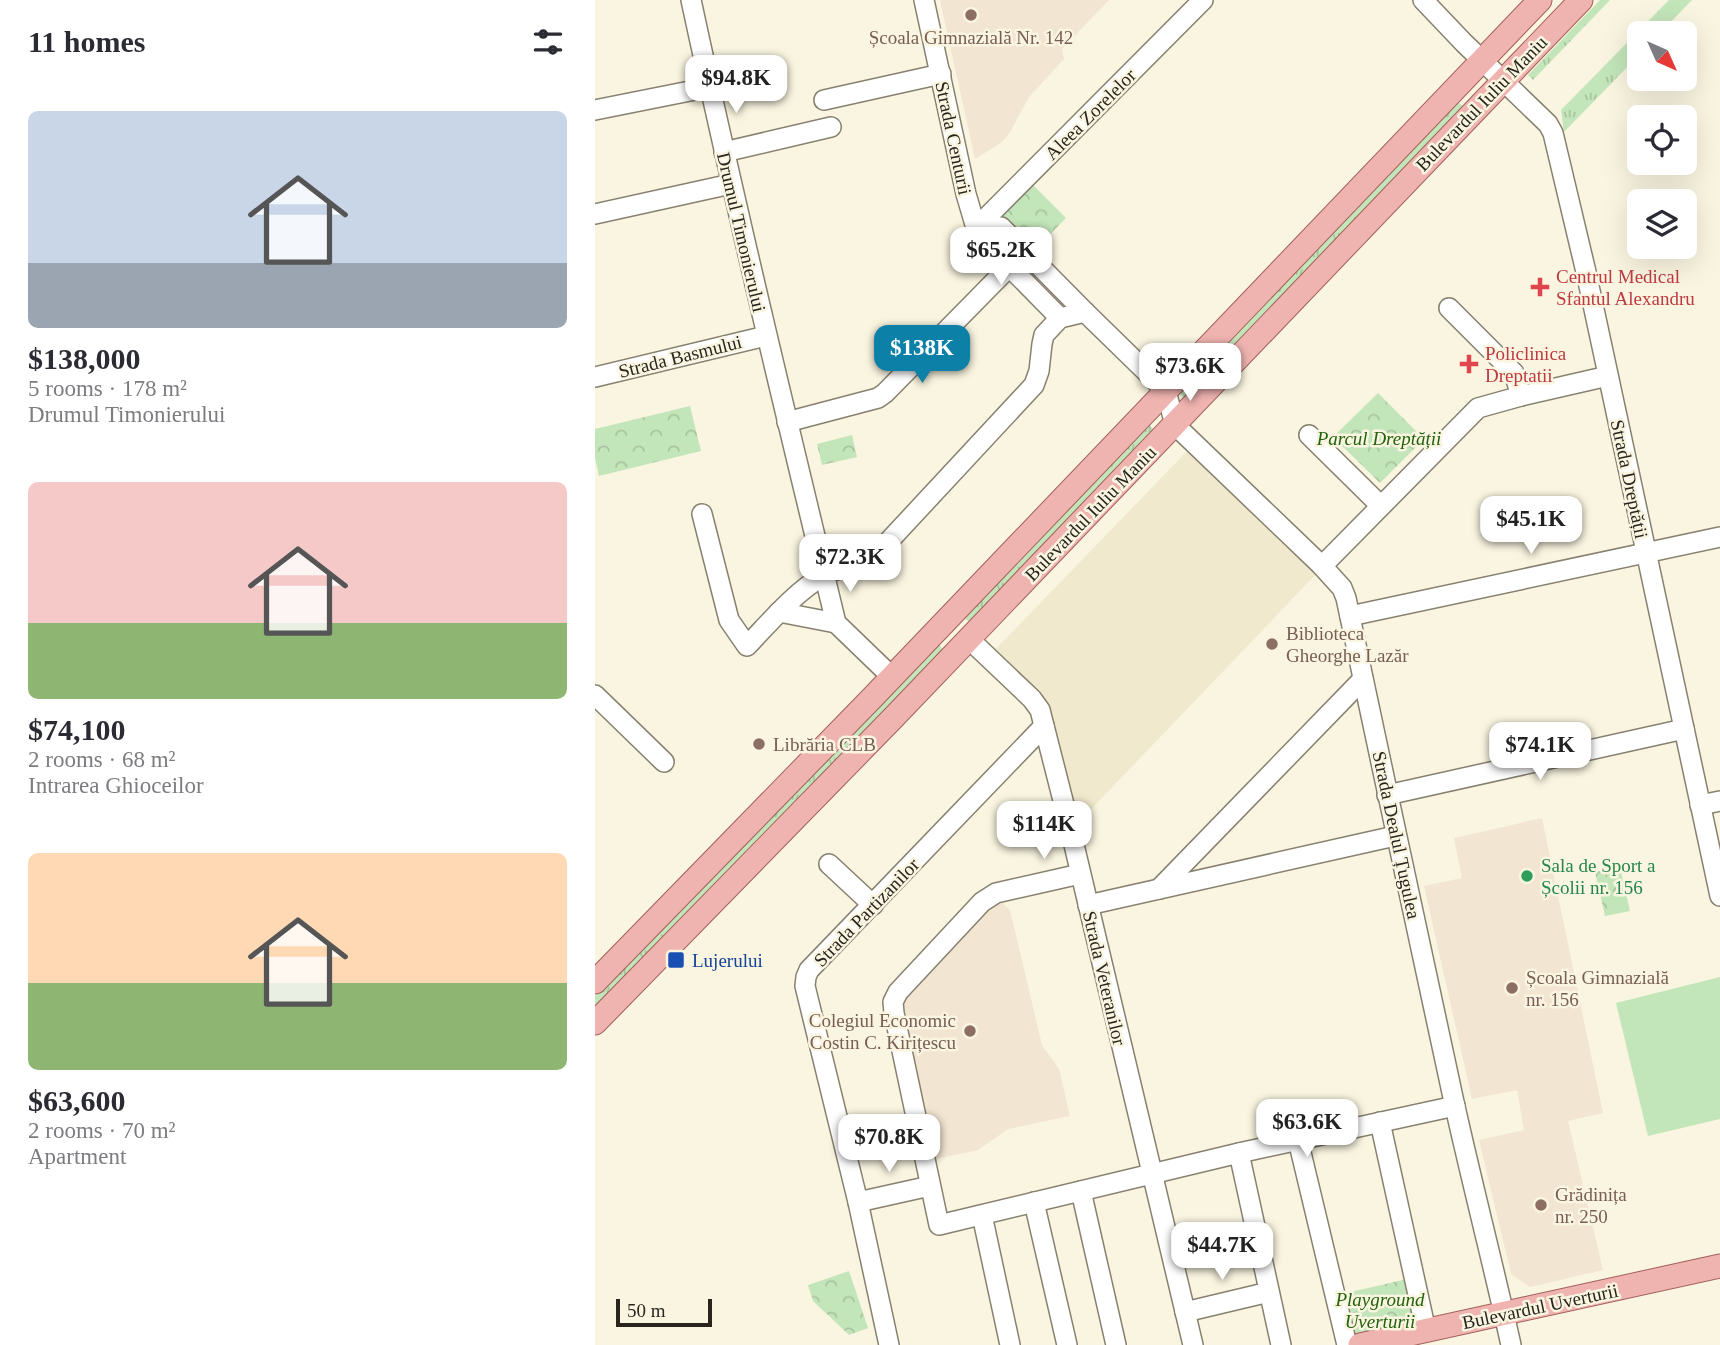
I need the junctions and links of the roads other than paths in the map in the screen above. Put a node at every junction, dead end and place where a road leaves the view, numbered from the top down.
1 (691, 0) edge
2 (924, 0) edge
3 (1203, 0) edge
4 (1423, 0) edge
5 (1540, 0) edge
6 (1581, 0) edge
7 (1482, 61) junction
8 (941, 74) junction
9 (1503, 80) junction
10 (710, 87) junction
11 (824, 100) dead end
12 (595, 110) edge
13 (831, 127) dead end
14 (724, 152) junction
15 (731, 184) junction
16 (595, 214) edge
17 (976, 228) junction
18 (1009, 267) junction
19 (1449, 308) dead end
20 (1085, 312) junction
21 (1060, 318) junction
22 (766, 336) junction
23 (1608, 376) junction
24 (595, 377) edge
25 (1166, 391) junction
26 (1521, 396) junction
27 (787, 422) junction
28 (1175, 425) junction
29 (1310, 435) dead end
30 (1380, 505) junction
31 (702, 514) dead end
32 (1720, 537) edge
33 (1646, 552) junction
34 (1322, 566) junction
35 (825, 575) junction
36 (779, 612) junction
37 (1350, 616) junction
38 (836, 623) junction
39 (969, 639) junction
40 (892, 677) junction
41 (1363, 679) junction
42 (595, 695) edge
43 (1044, 726) junction
44 (1683, 729) junction
45 (664, 762) dead end
46 (1387, 795) junction
47 (1720, 801) edge
48 (1700, 805) junction
49 (1395, 836) junction
50 (829, 864) dead end
51 (1080, 874) junction
52 (1159, 889) junction
53 (1720, 896) edge
54 (873, 905) junction
55 (1088, 905) junction
56 (595, 982) edge
57 (595, 1023) edge
58 (1455, 1106) junction
59 (1380, 1122) junction
60 (1298, 1140) junction
61 (1239, 1153) junction
62 (1151, 1175) junction
63 (928, 1177) junction
64 (1081, 1191) junction
65 (858, 1202) junction
66 (1034, 1202) junction
67 (982, 1215) junction
68 (1720, 1266) edge
69 (1269, 1292) junction
70 (1185, 1312) junction
71 (1504, 1313) junction
72 (1426, 1331) junction
73 (890, 1345) edge
74 (1010, 1345) edge
75 (1067, 1345) edge
76 (1116, 1345) edge
77 (1193, 1345) edge
78 (1281, 1345) edge
79 (1347, 1345) edge
80 (1360, 1345) edge
81 (1511, 1345) edge

1 - 10 street, Drumul Timonierului
2 - 8 street, Strada Centurii
3 - 17 street, Aleea Zorelelor
4 - 7 street, Strada Dreptății
5 - 7 main road, Bulevardul Iuliu Maniu
6 - 9 main road, Bulevardul Iuliu Maniu
7 - 9 street, Strada Dreptății
7 - 25 main road, Bulevardul Iuliu Maniu
8 - 11 street
8 - 17 street, Strada Centurii
9 - 23 street, Strada Dreptății
9 - 28 main road, Bulevardul Iuliu Maniu
10 - 12 street
10 - 14 street, Drumul Timonierului
13 - 14 street
14 - 15 street, Drumul Timonierului
15 - 16 street
15 - 22 street, Drumul Timonierului
17 - 18 street
17 - 20 street
18 - 21 street
18 - 27 street
19 - 26 street
20 - 21 street
20 - 25 street
21 - 35 street
22 - 24 street, Strada Basmului
22 - 27 street, Drumul Timonierului
23 - 26 street
23 - 33 street, Strada Dreptății
25 - 28 street
25 - 40 main road, Bulevardul Iuliu Maniu
26 - 30 street
27 - 35 street, Drumul Timonierului
28 - 34 street, Strada Dealul Țugulea
28 - 39 main road, Bulevardul Iuliu Maniu
29 - 30 street
30 - 34 street
31 - 36 street
32 - 33 street
33 - 37 street
33 - 44 street, Strada Dreptății
34 - 37 street, Strada Dealul Țugulea
35 - 36 street
35 - 38 street, Drumul Timonierului
36 - 38 street
37 - 41 street, Strada Dealul Țugulea
38 - 40 street
39 - 43 street, Strada Veteranilor
39 - 57 main road, Bulevardul Iuliu Maniu
40 - 56 main road, Bulevardul Iuliu Maniu
41 - 46 street, Strada Dealul Țugulea
41 - 52 street
42 - 45 street
43 - 51 street, Strada Veteranilor
43 - 54 street, Strada Partizanilor
44 - 46 street
44 - 48 street, Strada Dreptății
46 - 49 street, Strada Dealul Țugulea
47 - 48 street
48 - 53 street, Strada Dreptății
49 - 52 street
49 - 58 street, Strada Dealul Țugulea
50 - 54 street
51 - 55 street, Strada Veteranilor
51 - 63 street
52 - 55 street
54 - 65 street, Strada Partizanilor
55 - 62 street, Strada Veteranilor
58 - 59 street
58 - 71 street, Strada Dealul Țugulea
59 - 60 street
59 - 72 street
60 - 61 street
60 - 79 street
61 - 62 street
61 - 69 street
62 - 64 street
62 - 70 street, Strada Veteranilor
63 - 65 street
63 - 67 street
64 - 66 street
64 - 76 street
65 - 73 street, Strada Partizanilor
66 - 67 street
66 - 75 street
67 - 74 street
68 - 71 main road, Bulevardul Uverturii
69 - 70 street
69 - 78 street
70 - 77 street, Strada Veteranilor
71 - 72 main road, Bulevardul Uverturii
71 - 81 street, Strada Dealul Țugulea
72 - 80 main road, Bulevardul Uverturii

